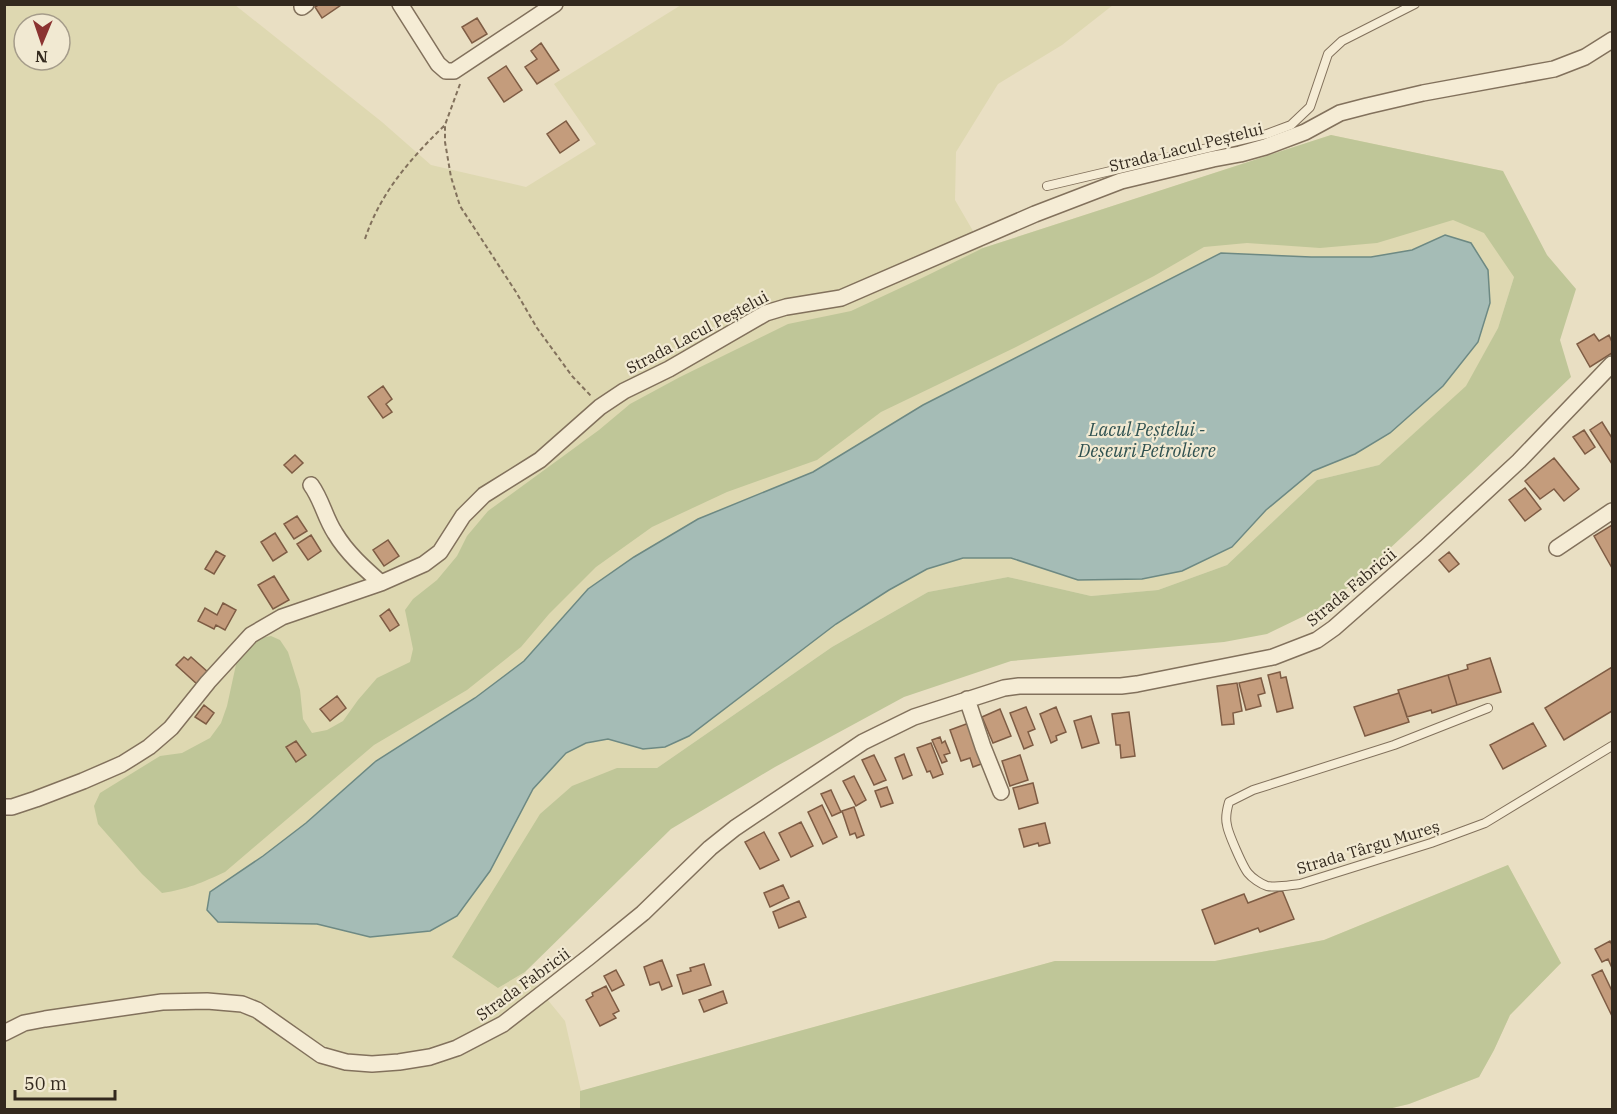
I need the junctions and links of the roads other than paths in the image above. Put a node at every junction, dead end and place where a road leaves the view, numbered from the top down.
1 (400, 4) edge
2 (555, 4) edge
3 (1415, 4) edge
4 (1612, 40) edge
5 (1047, 186) dead end
6 (1612, 364) edge
7 (312, 485) dead end
8 (1612, 511) edge
9 (1557, 548) dead end
10 (381, 583) junction
11 (968, 699) junction
12 (1488, 708) dead end
13 (1612, 746) edge
14 (1000, 792) dead end
15 (4, 807) edge
16 (4, 1033) edge

1 - 2 street
3 - 5 lane
4 - 10 street, Strada Lacul Peștelui
6 - 11 street, Strada Fabricii
7 - 10 street
8 - 9 street
10 - 15 street, Strada Lacul Peștelui
11 - 14 street
11 - 16 street, Strada Fabricii
12 - 13 lane, Strada Târgu Mureș

